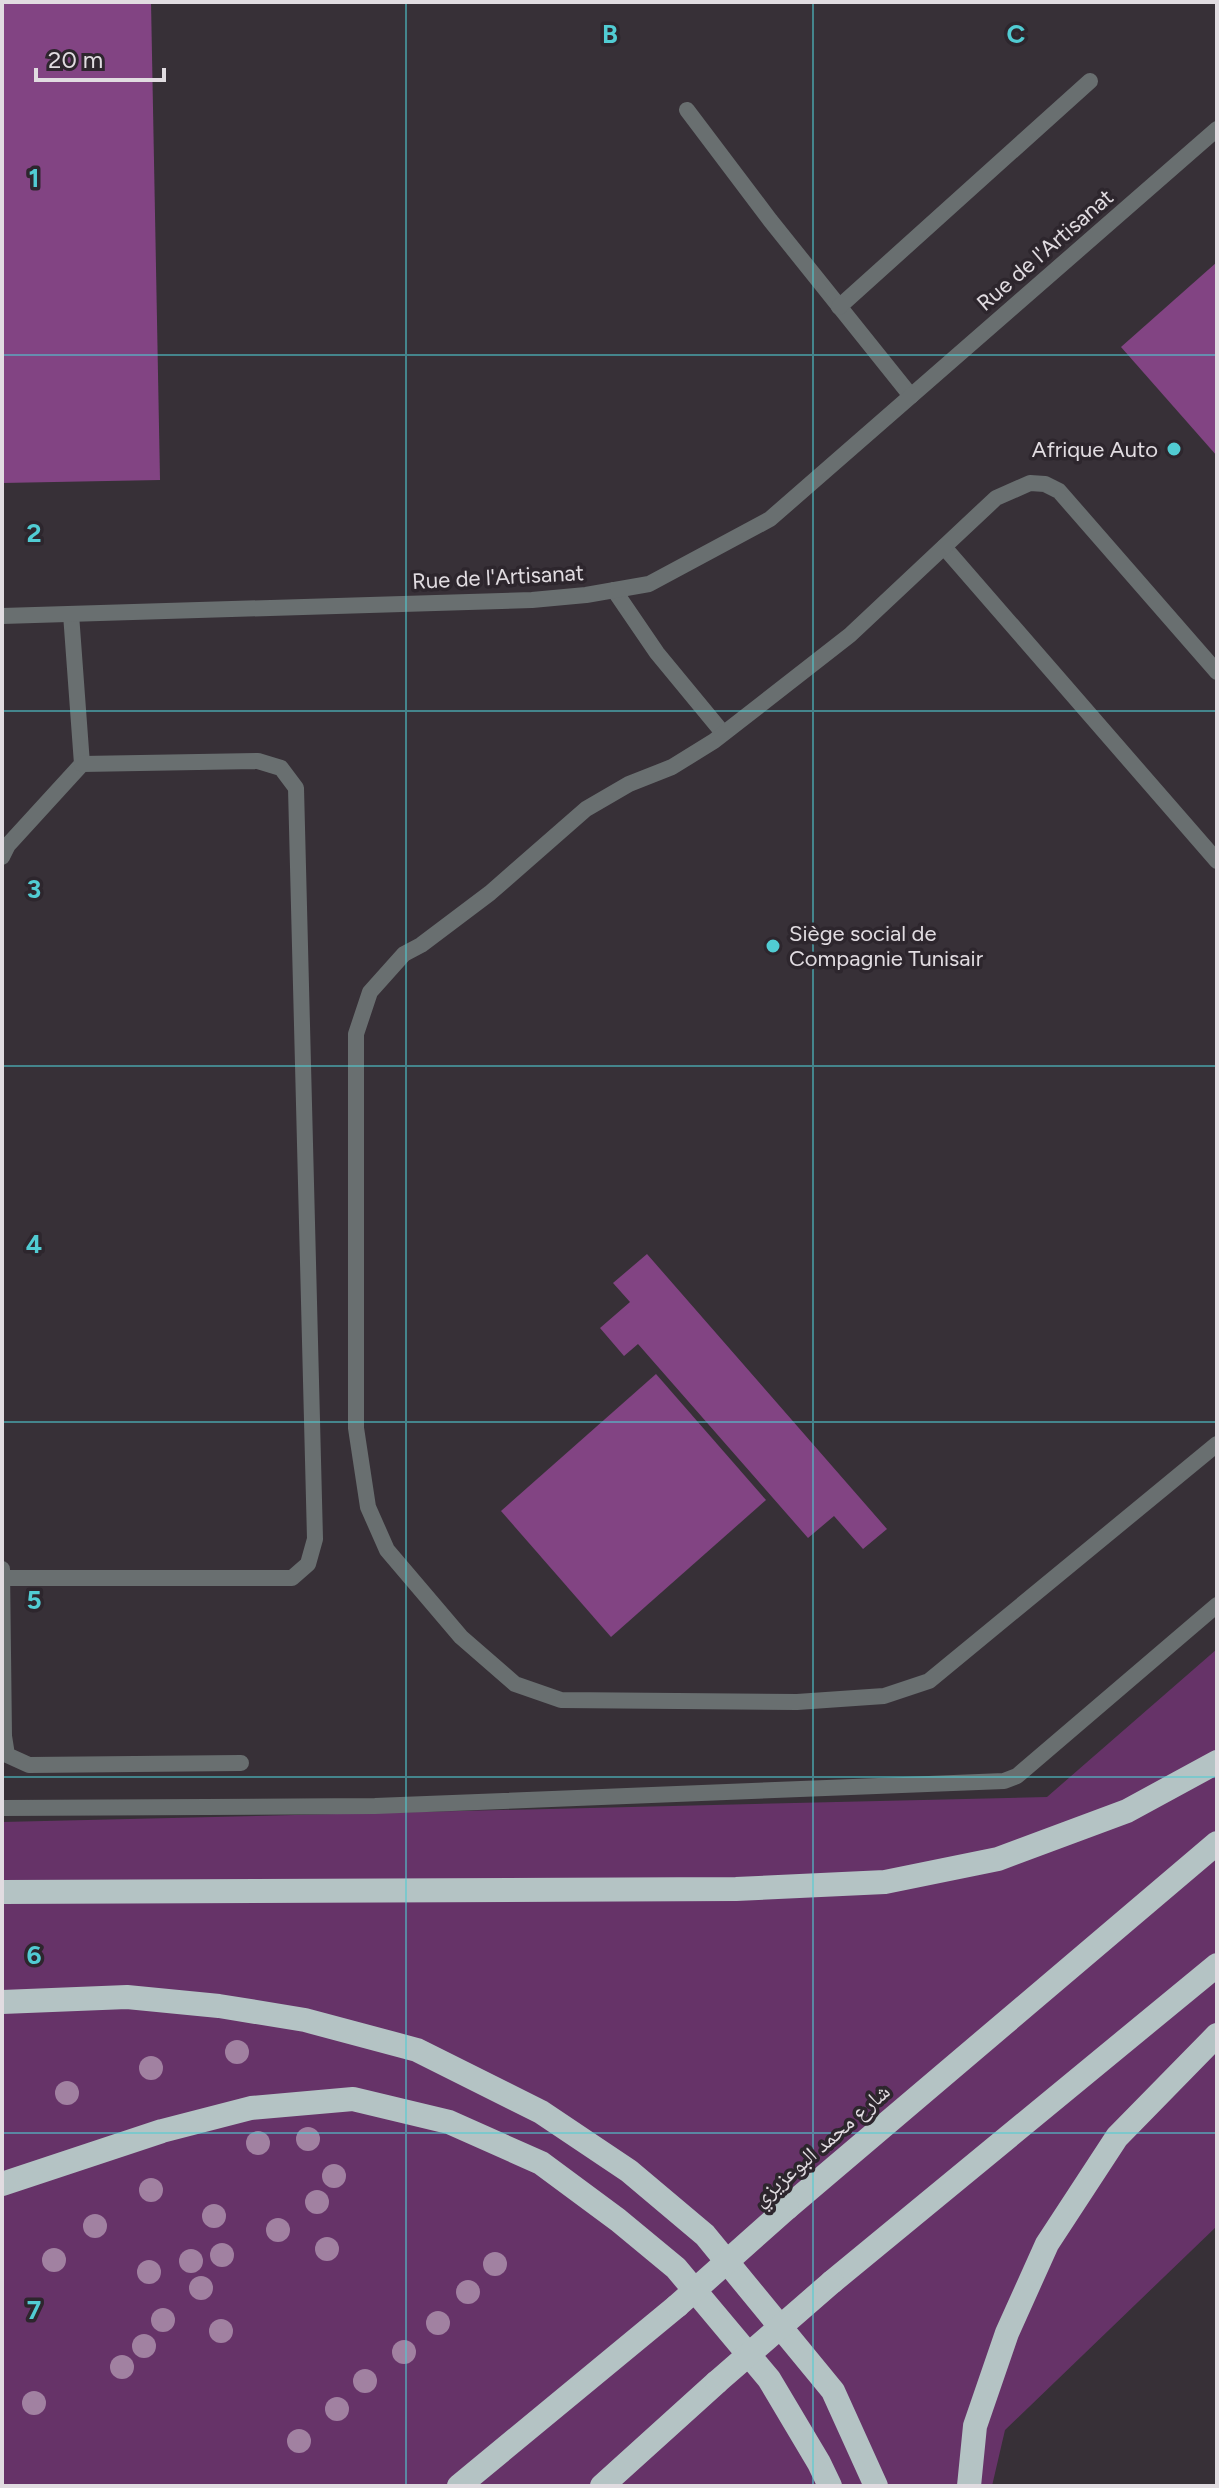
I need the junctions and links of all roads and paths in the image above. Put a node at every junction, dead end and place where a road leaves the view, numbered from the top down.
1 (1090, 81) dead end
2 (687, 110) dead end
3 (1217, 129) edge
4 (839, 307) junction
5 (911, 396) junction
6 (944, 547) junction
7 (614, 590) junction
8 (71, 614) junction
9 (2, 616) edge
10 (1217, 672) edge
11 (723, 733) junction
12 (82, 764) junction
13 (2, 857) edge
14 (1217, 861) edge
15 (1217, 1444) edge
16 (2, 1567) edge
17 (2, 1578) edge
18 (1217, 1605) edge
19 (1217, 1762) edge
20 (241, 1763) dead end
21 (2, 1808) edge
22 (1217, 1843) edge
23 (2, 1892) edge
24 (1217, 1965) edge
25 (2, 2002) edge
26 (1217, 2035) edge
27 (2, 2184) edge
28 (459, 2486) edge
29 (602, 2486) edge
30 (830, 2486) edge
31 (876, 2486) edge
32 (969, 2486) edge

1 - 4 street
2 - 4 street
3 - 5 street, Rue de l'Artisanat
4 - 5 street
5 - 7 street, Rue de l'Artisanat
6 - 10 street
6 - 11 street
6 - 14 street
7 - 8 street, Rue de l'Artisanat
7 - 11 street
8 - 9 street, Rue de l'Artisanat
8 - 12 street
11 - 15 street
12 - 13 street
12 - 17 street
16 - 17 street
17 - 20 street
18 - 21 street
19 - 23 highway
22 - 28 highway, شارع محمد البوعزيزي, bridge
24 - 29 highway, bridge
25 - 31 highway
26 - 32 highway
27 - 30 highway

